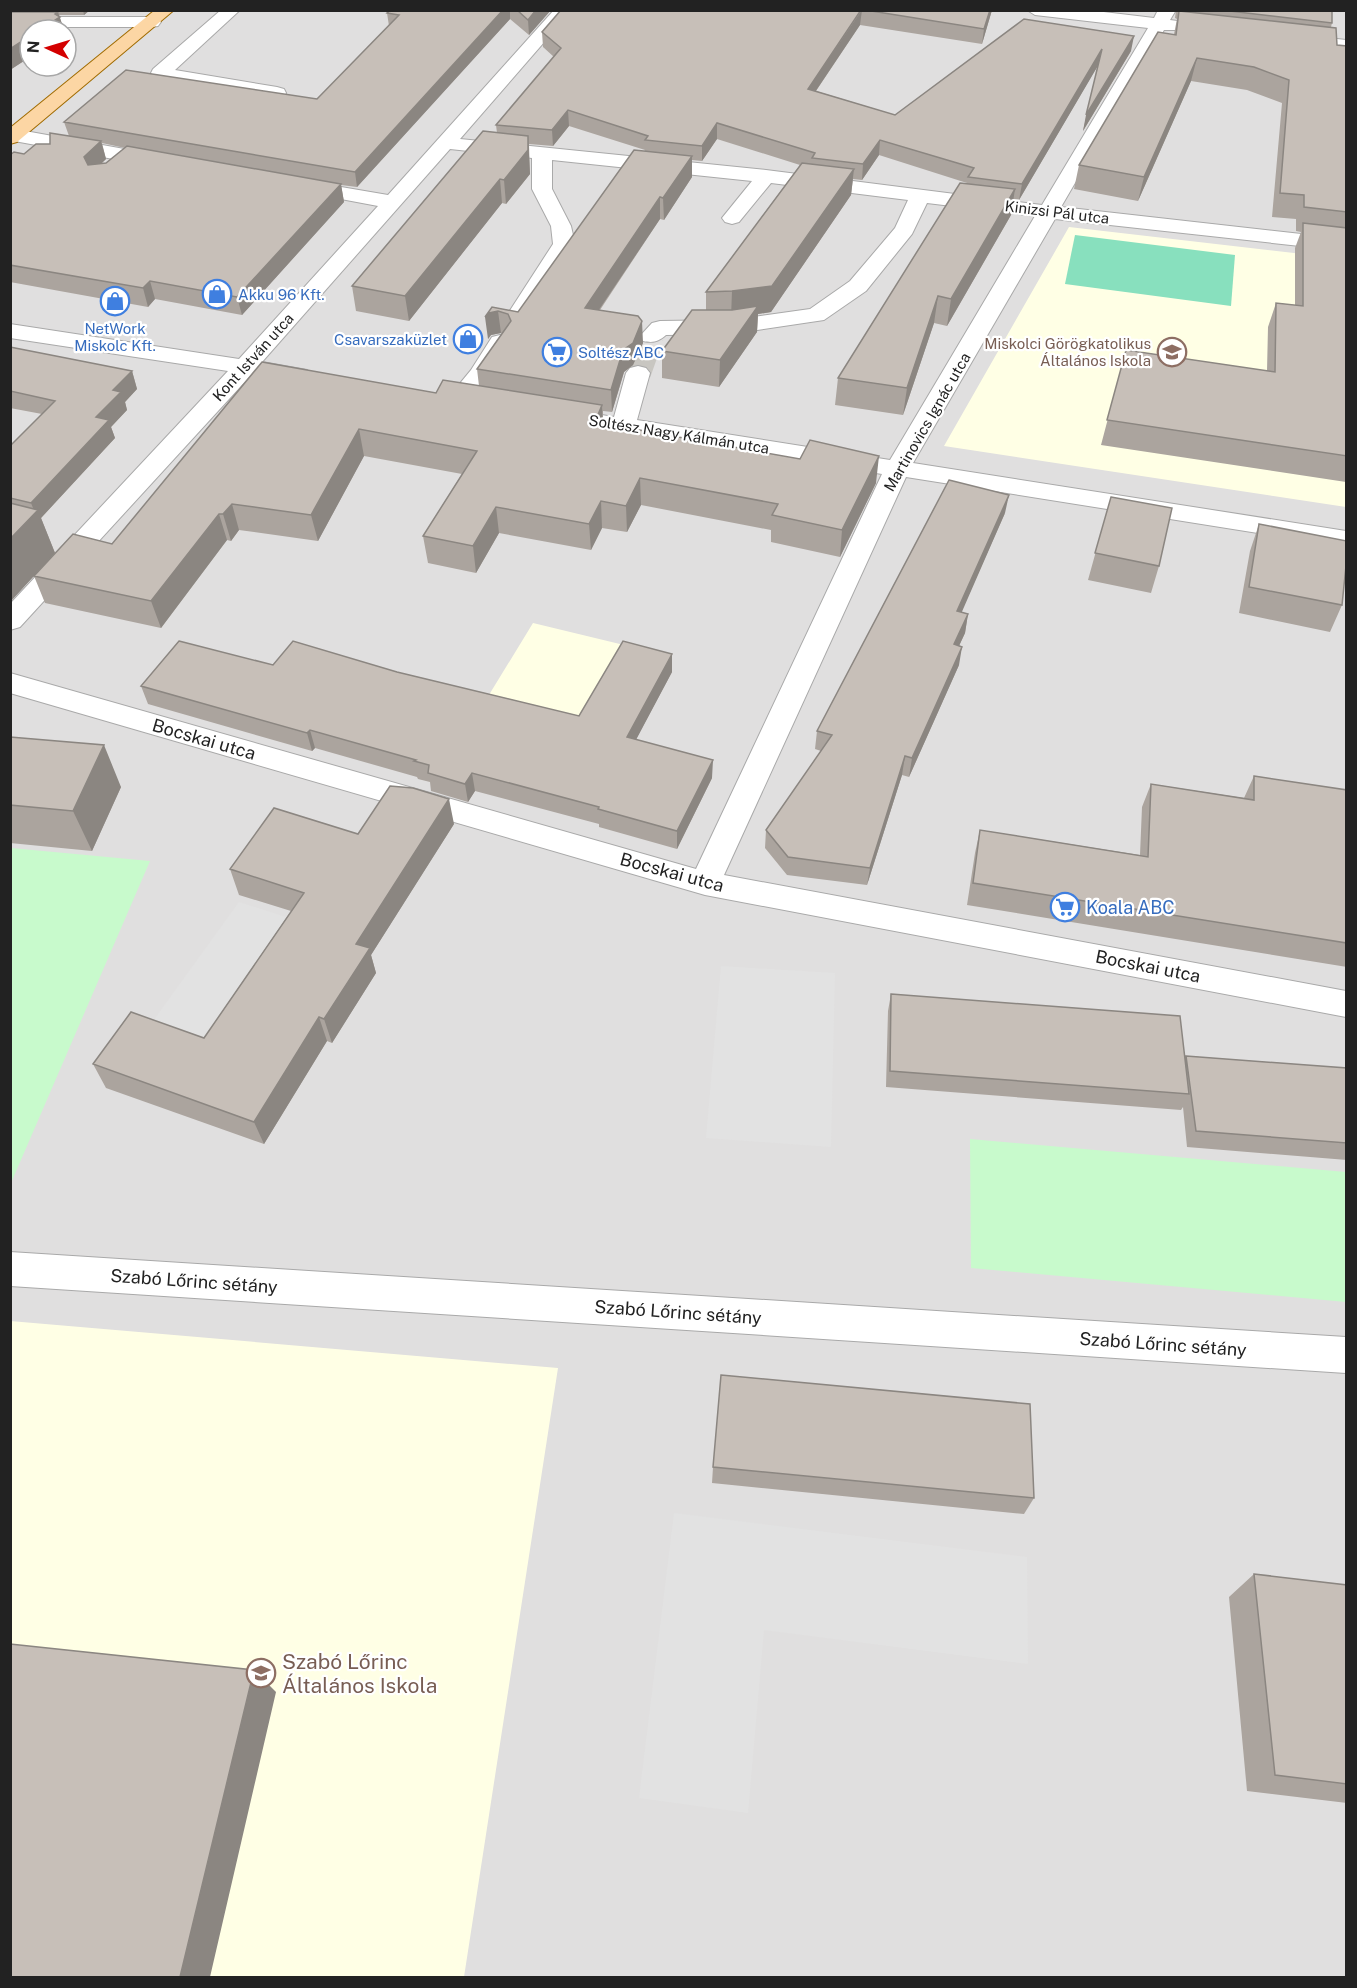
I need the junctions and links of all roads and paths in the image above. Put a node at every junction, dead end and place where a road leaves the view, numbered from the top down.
1 (232, 10) edge
2 (564, 10) edge
3 (1035, 10) edge
4 (159, 16) edge
5 (1163, 17) edge
6 (10, 22) edge
7 (1194, 28) edge
8 (1276, 37) edge
9 (1347, 45) edge
10 (277, 93) edge
11 (12, 137) edge
12 (446, 143) junction
13 (542, 153) junction
14 (127, 155) junction
15 (184, 165) edge
16 (110, 170) edge
17 (766, 176) junction
18 (277, 182) edge
19 (921, 194) junction
20 (393, 202) junction
21 (1049, 212) junction
22 (732, 218) dead end
23 (1347, 244) edge
24 (520, 312) edge
25 (10, 331) edge
26 (651, 336) dead end
27 (500, 342) edge
28 (244, 368) junction
29 (638, 373) tunnel mouth
30 (324, 379) edge
31 (484, 402) edge
32 (542, 412) edge
33 (623, 426) junction
34 (897, 469) junction
35 (1347, 539) edge
36 (10, 621) edge
37 (10, 683) edge
38 (705, 883) junction
39 (1347, 1004) edge
40 (10, 1269) edge
41 (1347, 1355) edge

1 - 10 street
2 - 12 street, Kont István utca
3 - 5 street
4 - 6 street
4 - 11 main road
5 - 7 street
5 - 21 street, Martinovics Ignác utca
8 - 9 street
11 - 14 street
12 - 13 street, Kinizsi Pál utca
12 - 20 street, Kont István utca
13 - 17 street, Kinizsi Pál utca
13 - 24 street
14 - 15 street
14 - 16 street
17 - 19 street, Kinizsi Pál utca
17 - 22 street
18 - 20 street
19 - 21 street, Kinizsi Pál utca
19 - 26 street
20 - 28 street, Kont István utca
21 - 23 street, Kinizsi Pál utca
21 - 34 street, Martinovics Ignác utca
25 - 28 street
27 - 31 street
28 - 30 street
28 - 36 street, Kont István utca
29 - 33 street
32 - 33 street, Soltész Nagy Kálmán utca
33 - 34 street, Soltész Nagy Kálmán utca
34 - 35 street, Soltész Nagy Kálmán utca
34 - 38 street, Martinovics Ignác utca
37 - 38 street, Bocskai utca
38 - 39 street, Bocskai utca
40 - 41 street, Szabó Lőrinc sétány

